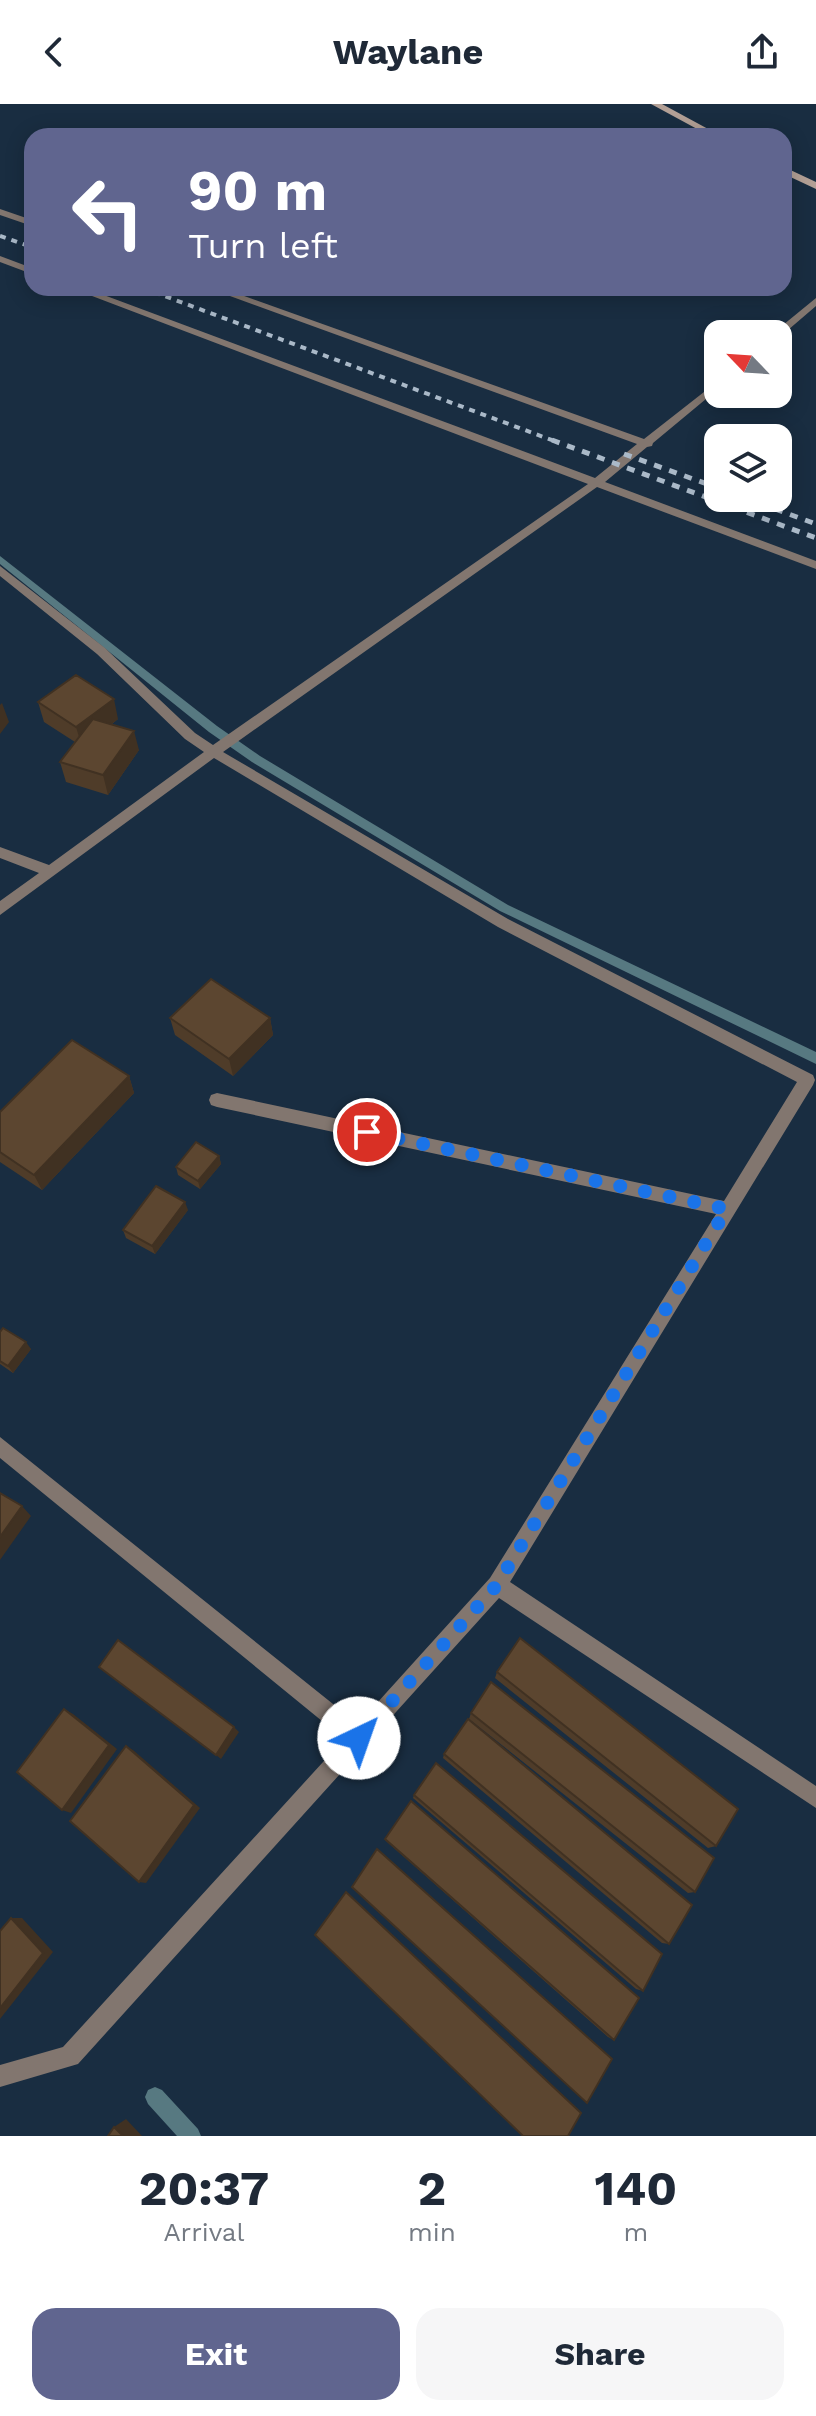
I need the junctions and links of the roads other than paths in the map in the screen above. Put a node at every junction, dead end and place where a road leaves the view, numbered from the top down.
1 (655, 104) edge
2 (702, 128) edge
3 (792, 174) edge
4 (816, 186) edge
5 (0, 212) edge
6 (24, 220) edge
7 (0, 259) edge
8 (24, 268) edge
9 (97, 296) edge
10 (235, 296) edge
11 (816, 301) edge
12 (792, 321) edge
13 (704, 396) edge
14 (648, 444) junction
15 (596, 483) junction
16 (816, 565) edge
17 (0, 570) edge
18 (213, 752) junction
19 (0, 852) edge
20 (51, 872) junction
21 (0, 909) edge
22 (217, 1100) dead end
23 (727, 1209) junction
24 (0, 1446) edge
25 (497, 1585) junction
26 (359, 1738) junction
27 (816, 1798) edge
28 (0, 2076) edge

1 - 2 street
3 - 4 street
5 - 6 street
7 - 8 street
9 - 15 street
10 - 14 street
11 - 12 street
13 - 14 street
14 - 15 street
15 - 16 street
15 - 18 street
17 - 18 street
18 - 20 street
18 - 23 street
19 - 20 street
20 - 21 street
22 - 23 street
23 - 25 street
24 - 26 street
25 - 26 street
25 - 27 street
26 - 28 street

